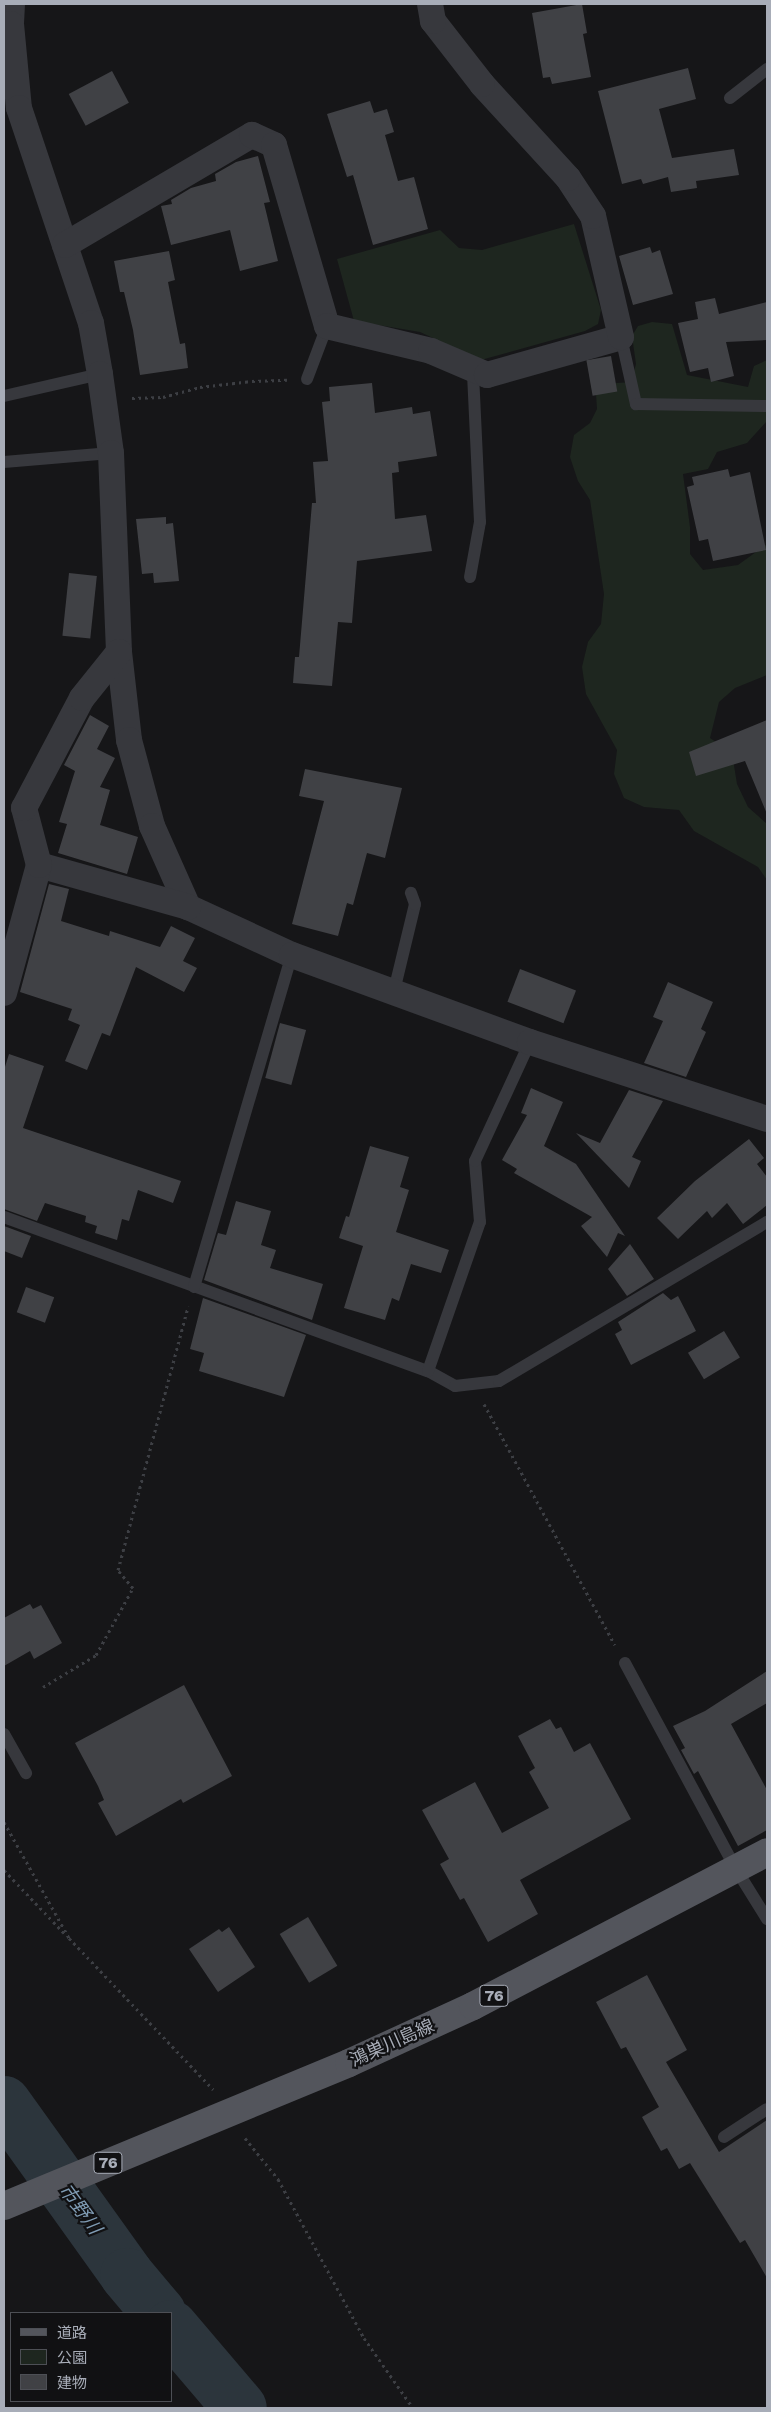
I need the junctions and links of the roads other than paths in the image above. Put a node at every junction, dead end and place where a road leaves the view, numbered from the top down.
1 (12, 4) edge
2 (430, 4) edge
3 (9, 63) edge
4 (767, 69) edge
5 (730, 98) dead end
6 (65, 245) junction
7 (327, 326) junction
8 (621, 337) junction
9 (473, 372) junction
10 (307, 379) road end
11 (101, 386) junction
12 (4, 396) edge
13 (767, 406) edge
14 (110, 453) junction
15 (4, 462) edge
16 (470, 577) dead end
17 (119, 652) junction
18 (14, 806) edge
19 (40, 866) junction
20 (411, 893) dead end
21 (188, 907) junction
22 (292, 955) junction
23 (394, 992) junction
24 (4, 993) edge
25 (530, 1042) junction
26 (767, 1119) edge
27 (4, 1217) edge
28 (767, 1222) edge
29 (194, 1287) junction
30 (428, 1371) junction
31 (625, 1663) road end
32 (4, 1734) edge
33 (26, 1773) dead end
34 (767, 1852) edge
35 (736, 1869) junction
36 (767, 1919) edge
37 (767, 2109) edge
38 (724, 2137) dead end
39 (4, 2206) edge

1 - 3 street
2 - 8 street
3 - 6 street
4 - 5 lane
6 - 7 street
6 - 11 street
7 - 9 street
7 - 10 lane
8 - 9 street
8 - 13 lane
9 - 16 lane
11 - 12 lane
11 - 14 street
14 - 15 lane
14 - 17 street
17 - 18 street
17 - 21 street
18 - 19 street
19 - 21 street
19 - 24 street
20 - 23 lane
21 - 22 street
22 - 23 street
22 - 29 lane
23 - 25 street
25 - 26 street
25 - 30 lane
27 - 29 lane
28 - 30 lane
29 - 30 lane
31 - 35 lane
32 - 33 lane
34 - 35 main road, 鴻巣川島線 / 76
35 - 36 lane
35 - 39 main road, 鴻巣川島線 / 76
37 - 38 lane

